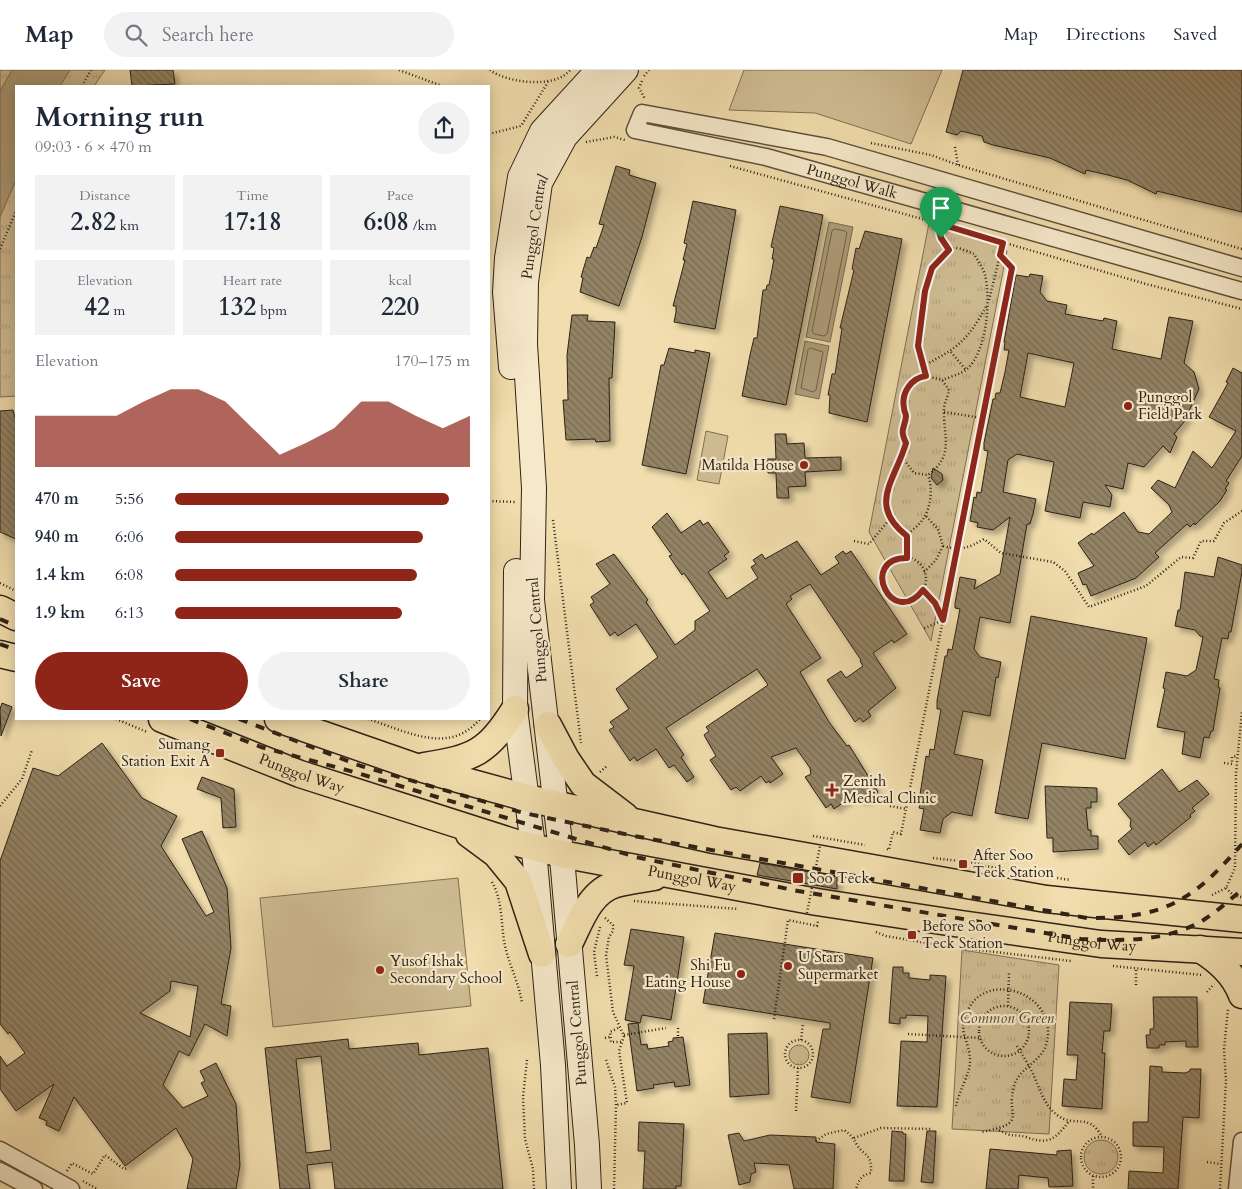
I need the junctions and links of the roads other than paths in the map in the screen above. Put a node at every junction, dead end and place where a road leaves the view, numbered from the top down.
1 (598, 70) edge
2 (626, 70) edge
3 (1242, 268) edge
4 (1242, 291) edge
5 (0, 609) edge
6 (15, 616) edge
7 (0, 654) edge
8 (15, 658) edge
9 (515, 709) junction
10 (165, 720) edge
11 (281, 720) edge
12 (548, 724) junction
13 (416, 767) junction
14 (527, 798) junction
15 (556, 805) junction
16 (629, 820) junction
17 (452, 822) junction
18 (533, 846) junction
19 (561, 854) junction
20 (667, 875) junction
21 (1242, 919) edge
22 (569, 944) junction
23 (1200, 949) junction
24 (1242, 952) edge
25 (542, 954) junction
26 (1230, 995) edge
27 (1242, 1141) edge
28 (0, 1150) edge
29 (0, 1171) edge
30 (28, 1186) edge
31 (71, 1189) edge
32 (559, 1189) edge
33 (589, 1189) edge
34 (1237, 1189) edge

1 - 9 main road, Punggol Central
2 - 12 main road, Punggol Central
3 - 4 street, Punggol Walk
5 - 6 main road
7 - 8 main road
9 - 13 main road
9 - 14 main road, Punggol Central
10 - 17 main road, Punggol Way
11 - 13 main road
12 - 15 main road, Punggol Central
12 - 16 main road
13 - 14 main road
14 - 15 main road
14 - 18 main road, Punggol Central
15 - 16 main road
15 - 19 main road, Punggol Central
16 - 21 main road
17 - 18 main road, Punggol Way
17 - 25 main road
18 - 19 main road, Punggol Way
18 - 25 main road, Punggol Central
19 - 20 main road, Punggol Way
19 - 22 main road, Punggol Central
20 - 22 main road
20 - 23 main road, Punggol Way
22 - 33 main road, Punggol Central
23 - 24 main road, Punggol Way
23 - 26 main road
25 - 32 main road, Punggol Central
27 - 34 street
28 - 31 street
29 - 30 street

